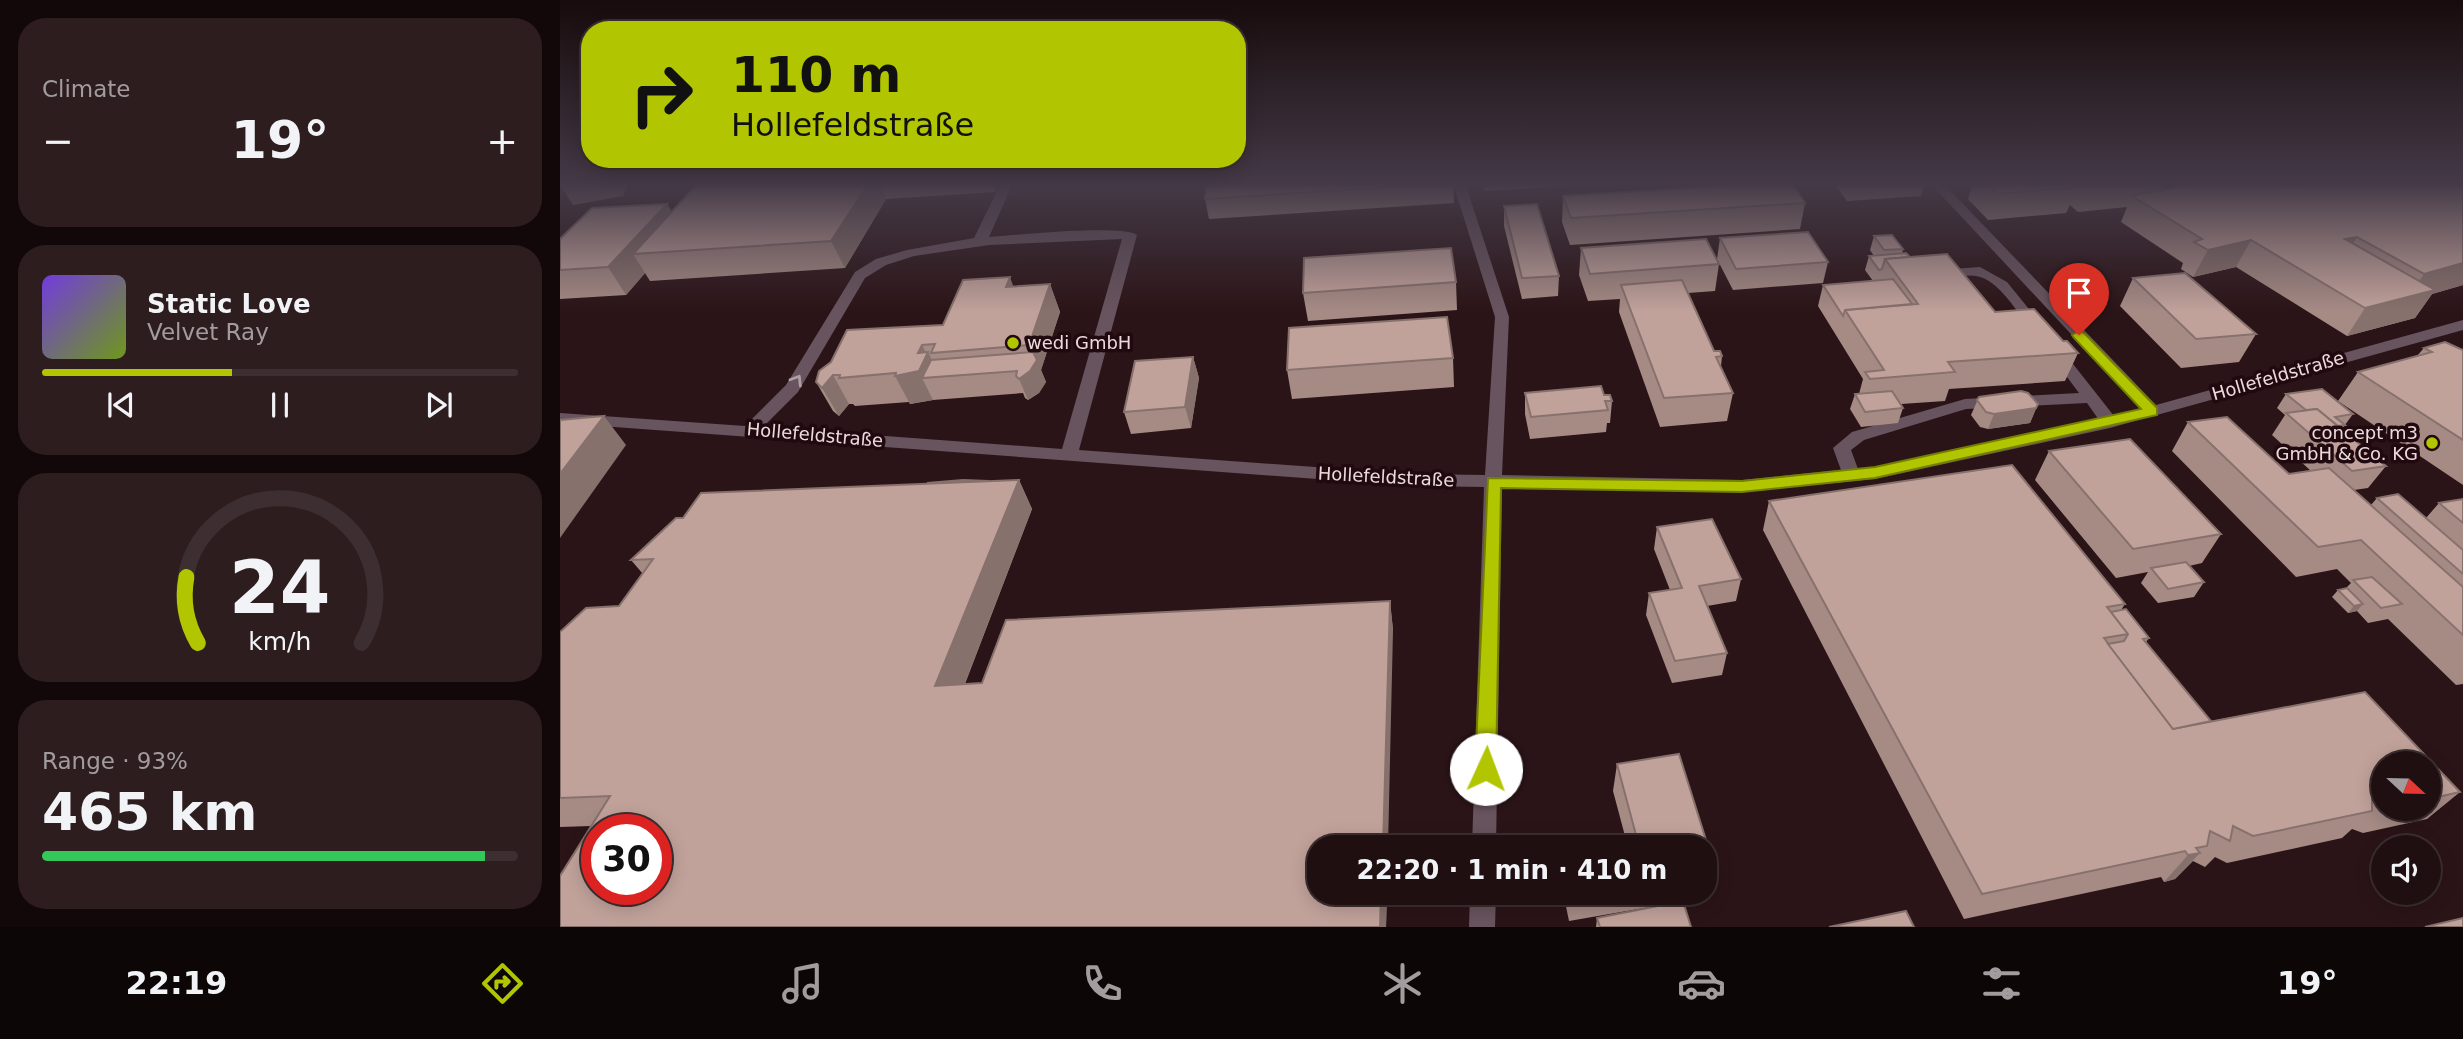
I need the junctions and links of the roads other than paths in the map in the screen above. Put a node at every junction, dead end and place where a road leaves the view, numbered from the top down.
1 (987, 226) edge
2 (1473, 226) edge
3 (1977, 226) edge
4 (979, 243) junction
5 (1924, 275) edge
6 (2463, 325) edge
7 (2404, 341) junction
8 (2428, 355) edge
9 (2093, 398) junction
10 (2152, 411) junction
11 (560, 418) edge
12 (2110, 423) junction
13 (751, 430) junction
14 (1069, 455) junction
15 (1851, 475) junction
16 (1493, 482) junction
17 (1484, 835) edge
18 (1483, 905) edge
19 (1482, 927) edge

1 - 4 street
2 - 16 street
3 - 10 street
13 -> 4 street
4 - 14 street
5 - 9 street
6 - 7 street, Hollefeldstraße
7 - 8 street
7 - 10 street, Hollefeldstraße
9 - 12 street
9 - 15 street
10 - 12 street, Hollefeldstraße
11 - 13 street, Hollefeldstraße
12 - 15 street, Hollefeldstraße
13 - 14 street, Hollefeldstraße
14 - 16 street, Hollefeldstraße
15 - 16 street, Hollefeldstraße
16 - 17 street
18 - 19 street

